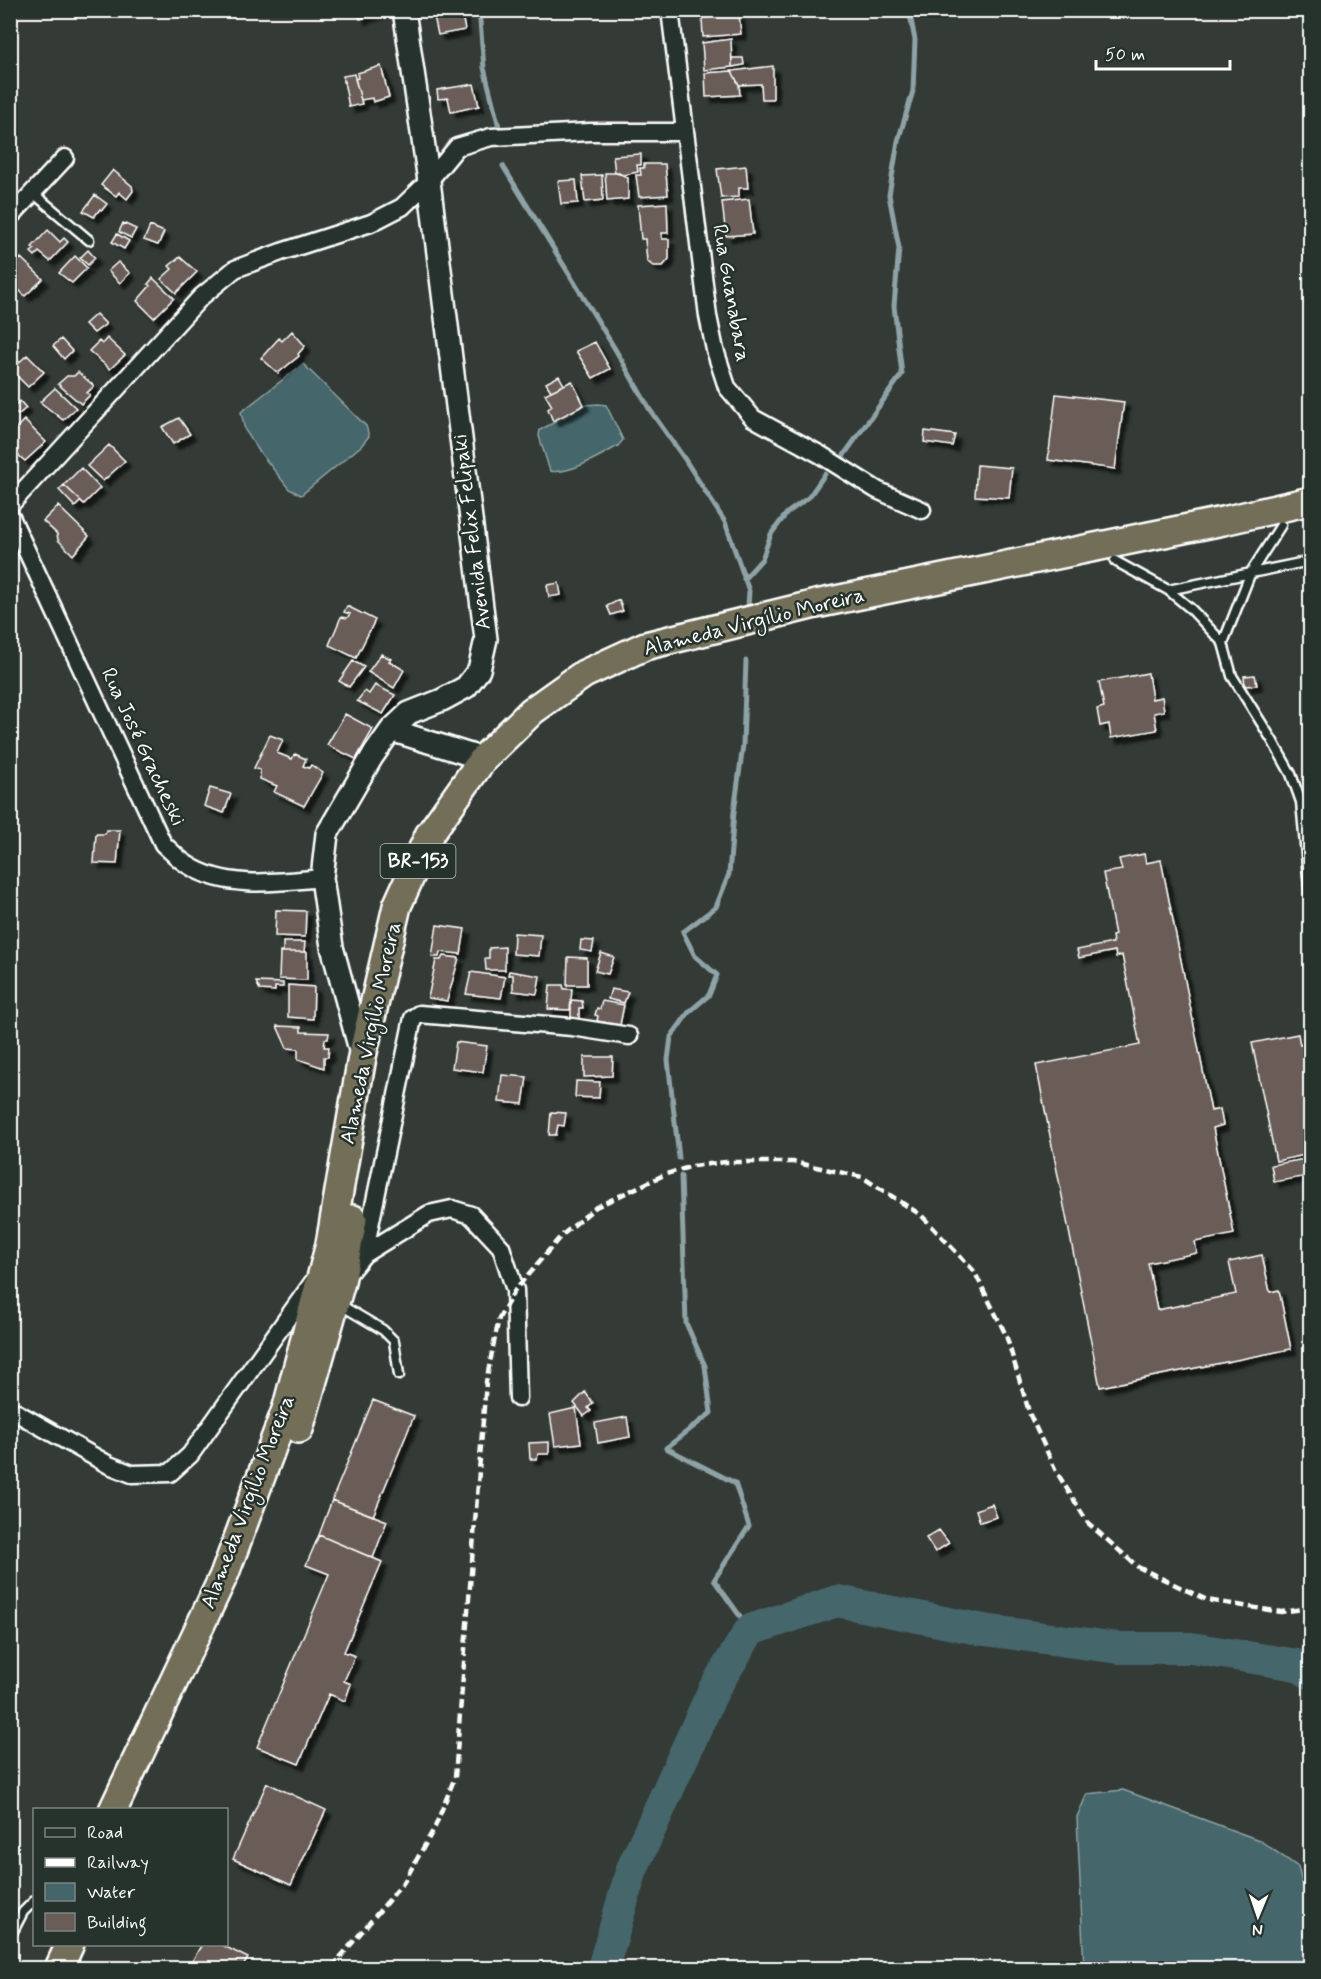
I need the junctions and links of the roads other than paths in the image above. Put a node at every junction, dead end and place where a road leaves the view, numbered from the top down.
1 (404, 10) edge
2 (670, 10) edge
3 (684, 132) junction
4 (65, 158) dead end
5 (429, 181) junction
6 (33, 193) junction
7 (10, 217) edge
8 (89, 240) dead end
9 (1311, 501) edge
10 (10, 505) edge
11 (922, 510) dead end
12 (10, 515) edge
13 (1311, 519) edge
14 (1281, 525) junction
15 (1115, 561) junction
16 (1311, 561) edge
17 (1251, 572) junction
18 (1168, 590) junction
19 (1223, 643) junction
20 (391, 730) junction
21 (483, 759) junction
22 (322, 878) junction
23 (1311, 898) edge
24 (629, 1036) dead end
25 (362, 1057) junction
26 (364, 1254) junction
27 (333, 1285) junction
28 (399, 1375) dead end
29 (518, 1398) dead end
30 (10, 1409) edge
31 (113, 1808) edge
32 (134, 1808) edge
33 (33, 1902) edge
34 (10, 1937) edge
35 (49, 1946) edge
36 (69, 1946) edge
37 (38, 1968) edge
38 (59, 1968) edge

1 - 5 street, Avenida Felix Felipaki
2 - 3 street, Rua Guanabara
3 - 5 street
3 - 11 street, Rua Guanabara
4 - 6 street
5 - 10 street
5 - 20 street, Avenida Felix Felipaki
6 - 7 street
6 - 8 lane
9 - 21 highway, Alameda Virgílio Moreira / BR-153
12 - 22 street, Rua José Gracheski
13 - 14 highway, Alameda Virgílio Moreira / BR-153
14 - 15 highway, Alameda Virgílio Moreira / BR-153
14 - 17 lane
15 - 18 lane
15 - 27 highway, Alameda Virgílio Moreira / BR-153
16 - 17 lane
17 - 18 lane
17 - 19 lane
18 - 19 lane
19 - 23 lane
20 - 21 street
20 - 22 street, Avenida Felix Felipaki
21 - 25 highway, Alameda Virgílio Moreira / BR-153
22 - 25 street, Avenida Felix Felipaki
24 - 26 street
25 - 27 highway, Alameda Virgílio Moreira / BR-153
26 - 27 street
26 - 29 street
27 - 28 lane
27 - 30 street
27 - 31 highway, Alameda Virgílio Moreira / BR-153
27 - 32 highway, Alameda Virgílio Moreira / BR-153
33 - 34 lane
35 - 37 highway
36 - 38 highway

